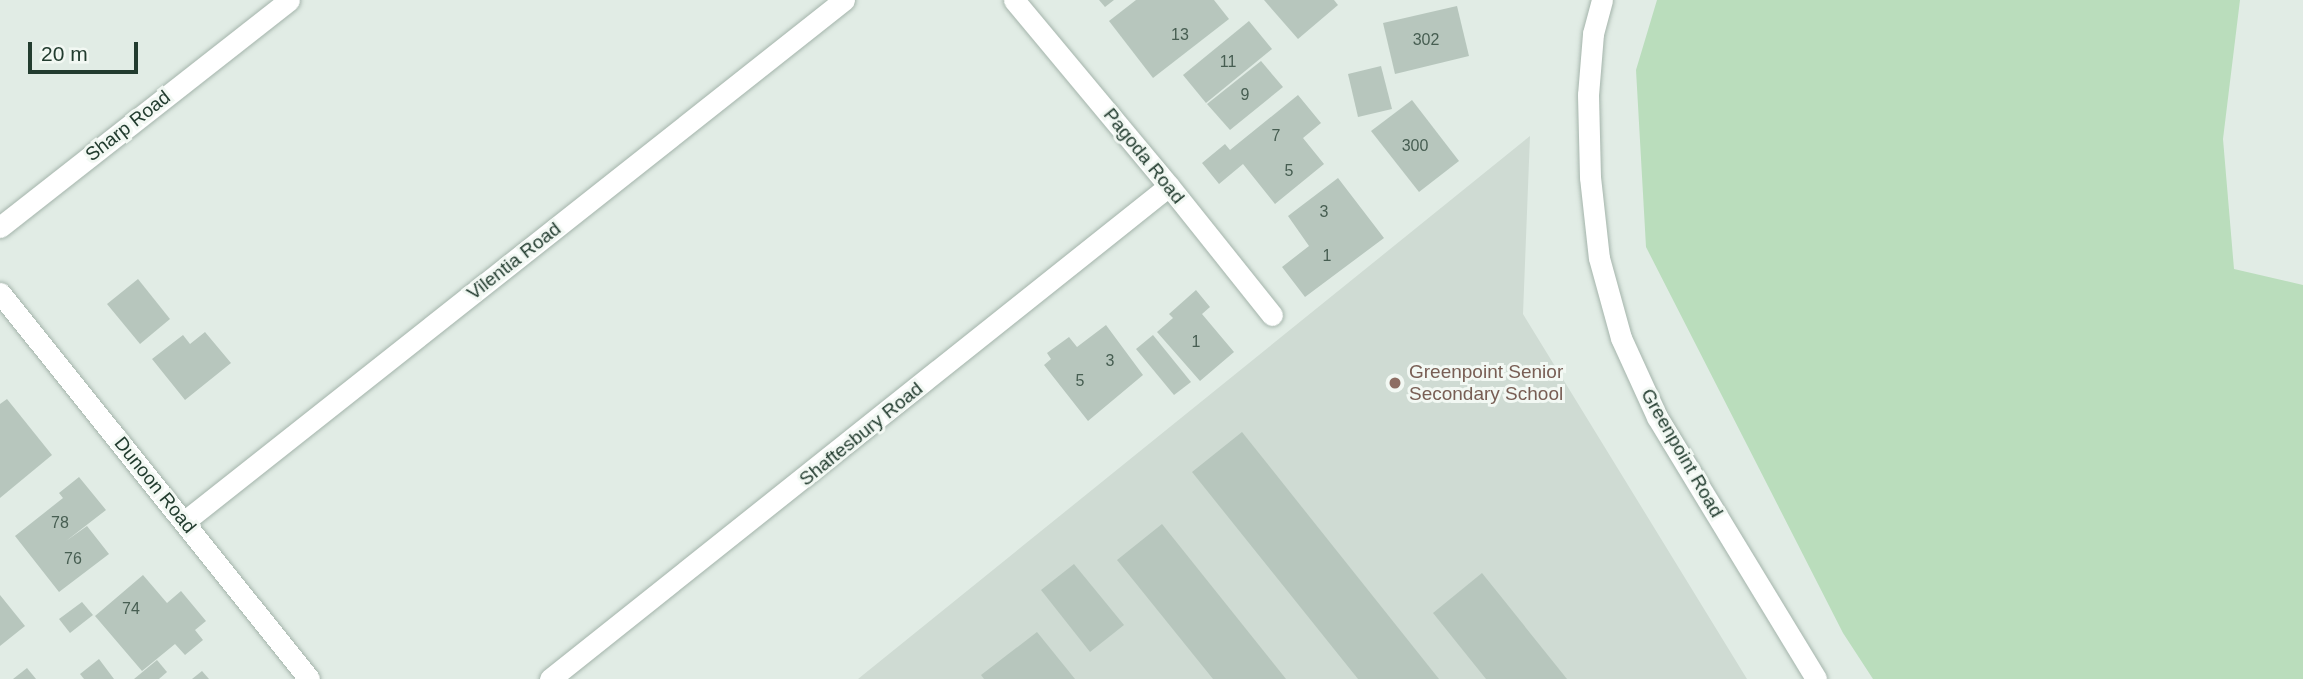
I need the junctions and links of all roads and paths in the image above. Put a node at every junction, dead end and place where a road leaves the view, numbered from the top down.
1 (289, 0) edge
2 (844, 0) edge
3 (1014, 0) edge
4 (1602, 0) edge
5 (1169, 186) junction
6 (0, 227) edge
7 (0, 293) edge
8 (1272, 315) dead end
9 (185, 522) junction
10 (309, 679) edge
11 (550, 679) edge
12 (1816, 679) edge

1 - 6 street, Sharp Road
2 - 9 street, Vilentia Road
3 - 5 street, Pagoda Road
4 - 12 street, Greenpoint Road
5 - 8 street, Pagoda Road
5 - 11 street, Shaftesbury Road
7 - 9 street, Dunoon Road
9 - 10 street, Dunoon Road

